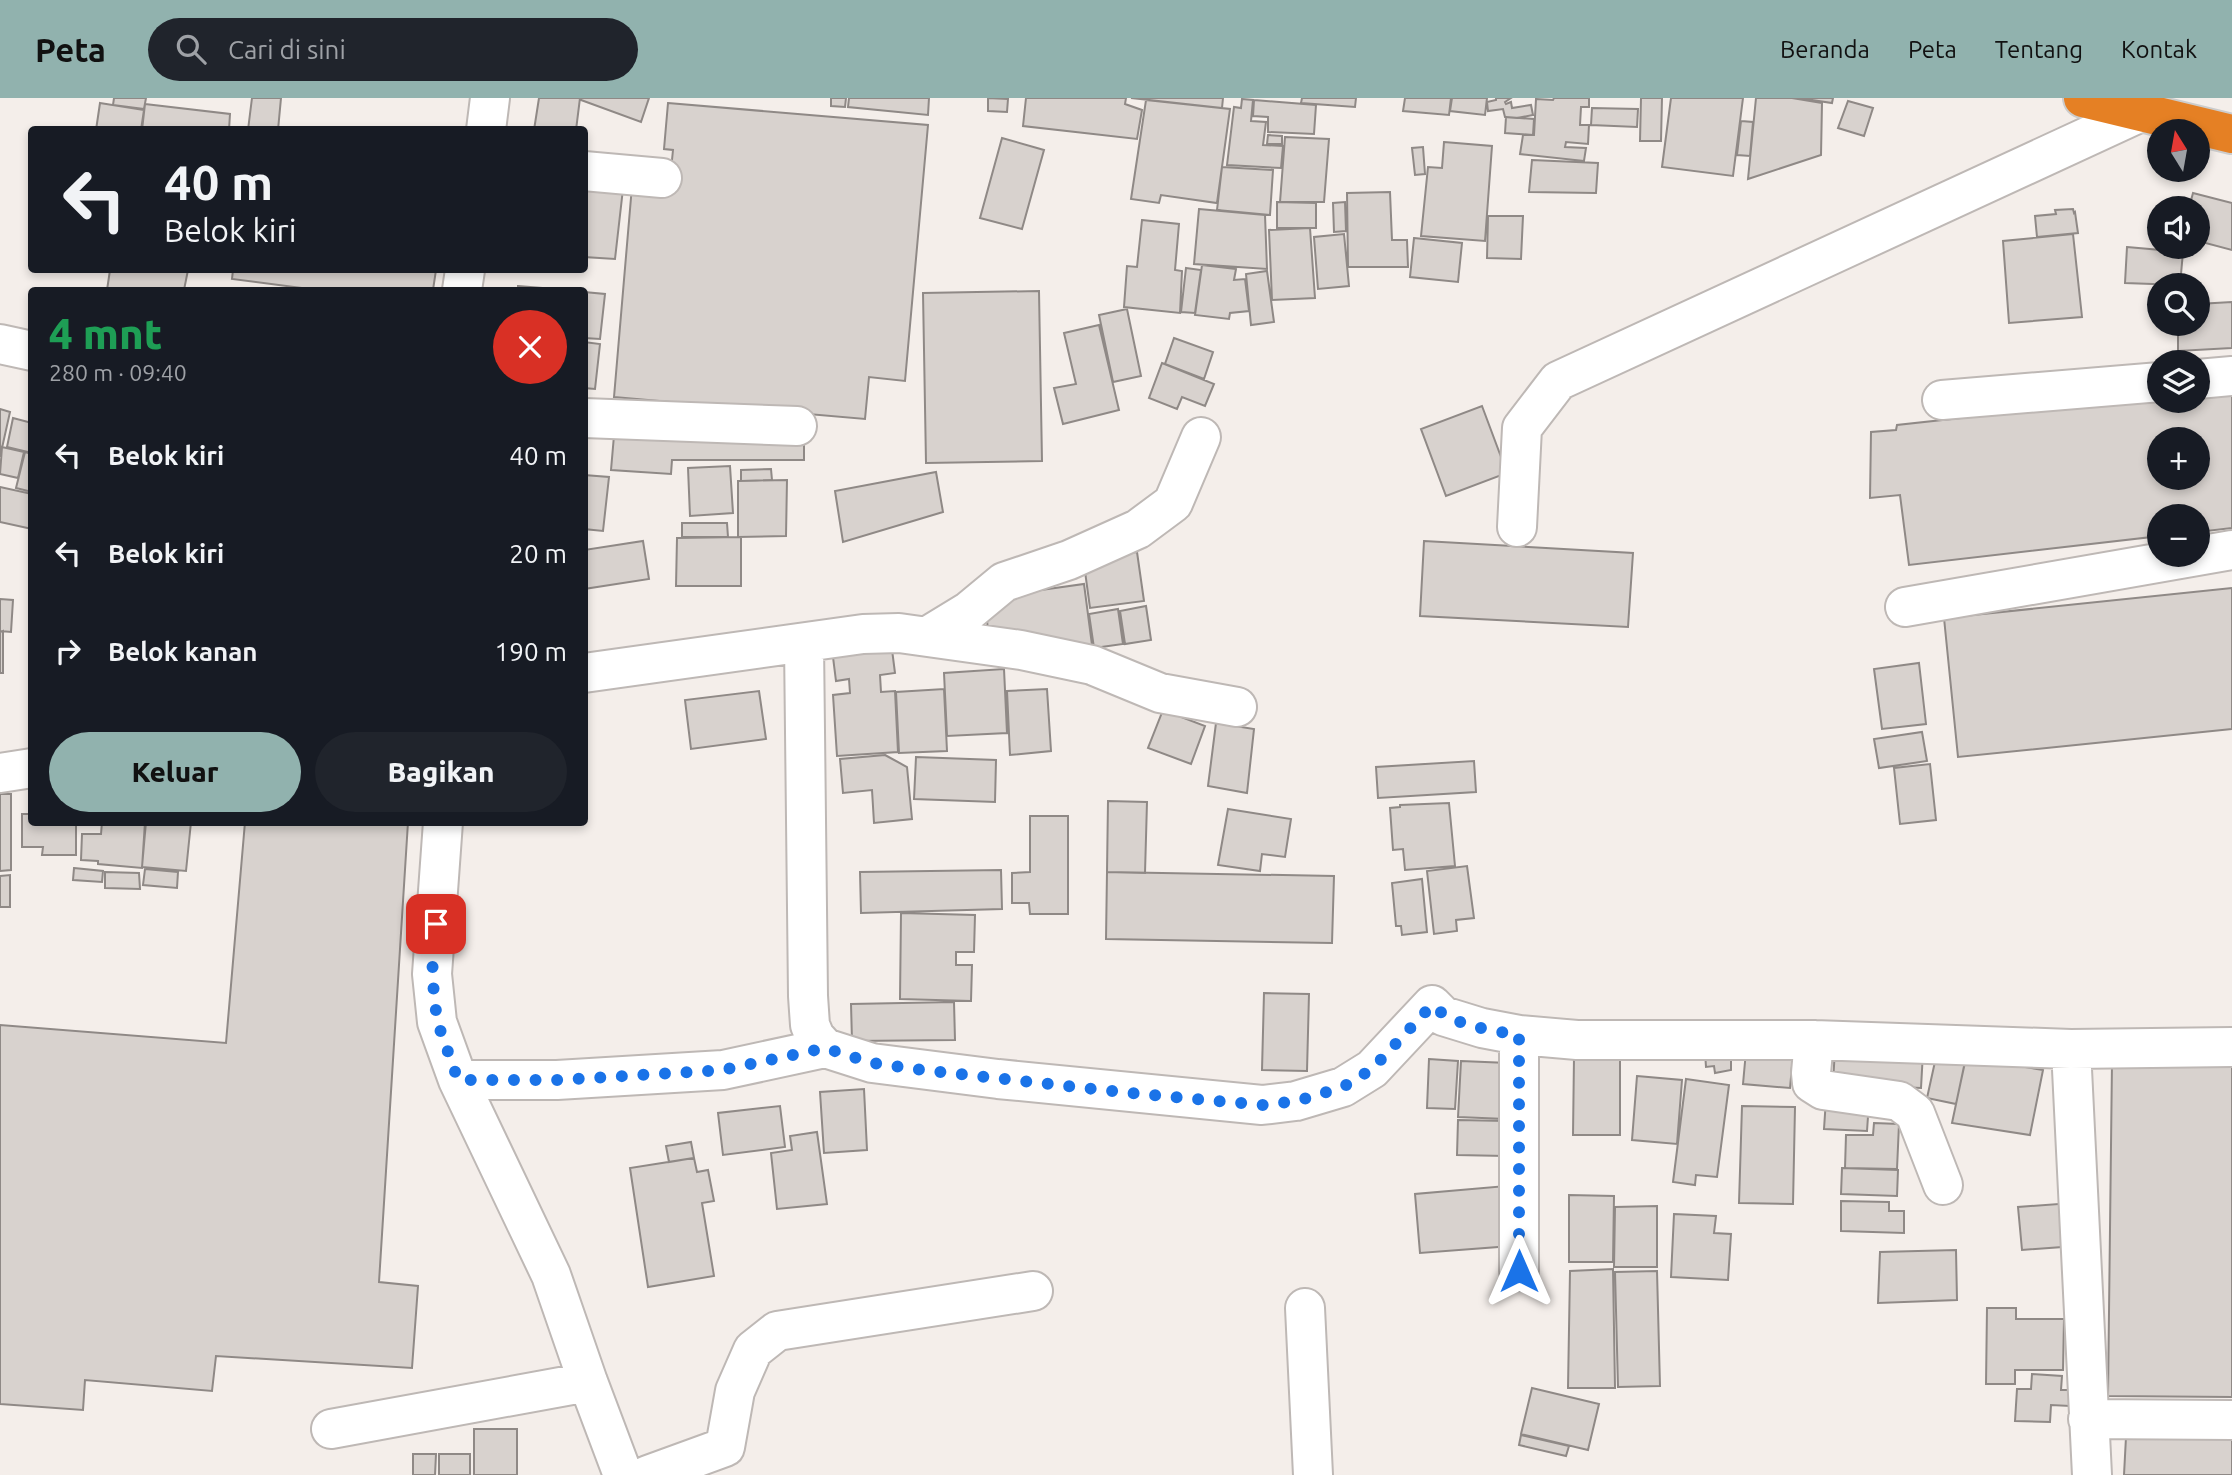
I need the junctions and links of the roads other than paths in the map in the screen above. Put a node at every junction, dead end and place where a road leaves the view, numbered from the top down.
1 (490, 98) edge
2 (2083, 98) edge
3 (2141, 112) junction
4 (486, 126) edge
5 (2232, 134) edge
6 (588, 171) edge
7 (662, 178) dead end
8 (0, 344) edge
9 (28, 350) edge
10 (2232, 376) edge
11 (2210, 378) edge
12 (2147, 383) edge
13 (1942, 400) dead end
14 (588, 418) edge
15 (797, 426) dead end
16 (1201, 437) dead end
17 (1517, 527) dead end
18 (2232, 550) edge
19 (1905, 607) dead end
20 (928, 636) junction
21 (804, 643) junction
22 (588, 672) edge
23 (1237, 707) dead end
24 (28, 769) edge
25 (0, 773) edge
26 (443, 826) edge
27 (1519, 1035) junction
28 (1814, 1040) junction
29 (825, 1048) junction
30 (2232, 1048) edge
31 (2071, 1049) junction
32 (458, 1080) junction
33 (1943, 1185) dead end
34 (1519, 1271) dead end
35 (1033, 1291) dead end
36 (1305, 1307) dead end
37 (588, 1382) junction
38 (2088, 1419) junction
39 (2232, 1420) edge
40 (331, 1429) dead end
41 (726, 1461) edge
42 (623, 1475) edge
43 (648, 1475) edge
44 (1313, 1475) edge
45 (2092, 1475) edge

1 - 4 street
2 - 3 highway
3 - 5 highway
3 - 17 street
6 - 7 street
8 - 9 street
10 - 11 street
12 - 13 street
14 - 15 street
16 - 20 street
18 - 19 street
20 - 21 street
20 - 23 street
21 - 22 street
21 - 29 street
24 - 25 street
26 - 32 street
27 - 28 street
27 - 29 street
27 - 34 street
28 - 31 street
28 - 33 street
29 - 32 street
30 - 31 street
31 - 38 street
32 - 37 street
35 - 41 street
36 - 44 street
37 - 40 street
37 - 42 street
38 - 39 street
38 - 45 street
41 - 43 street

